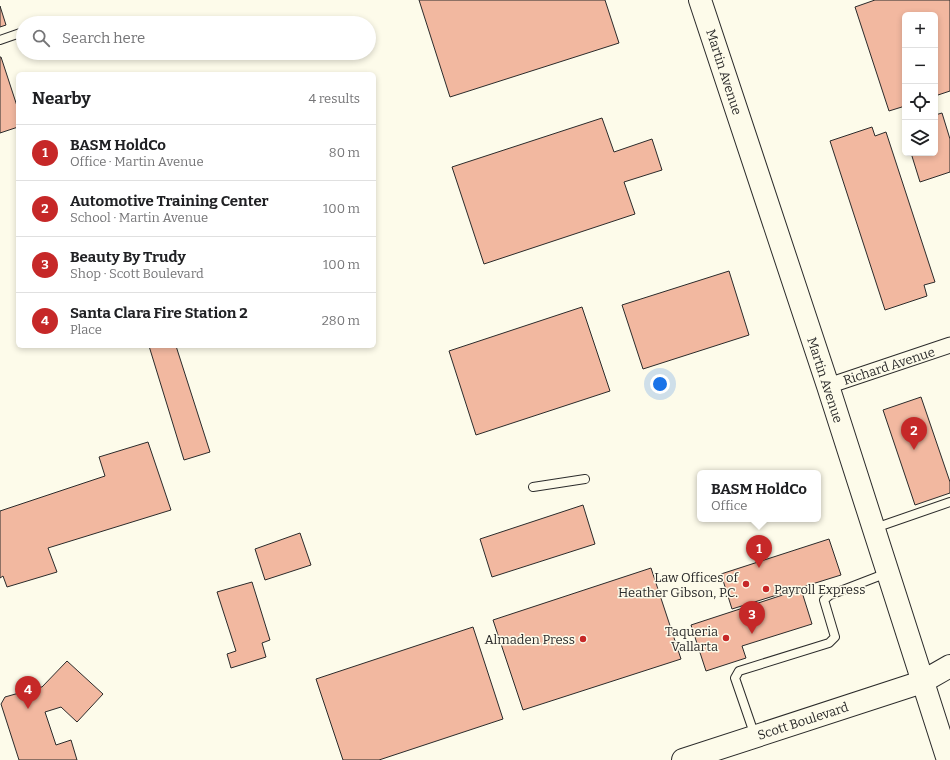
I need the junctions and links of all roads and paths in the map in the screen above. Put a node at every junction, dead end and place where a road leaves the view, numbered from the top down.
1 (700, 0) edge
2 (16, 34) edge
3 (0, 40) edge
4 (950, 345) edge
5 (828, 386) junction
6 (585, 479) dead end
7 (532, 487) dead end
8 (950, 502) edge
9 (873, 529) junction
10 (887, 573) junction
11 (950, 666) edge
12 (922, 682) junction
13 (950, 683) edge
14 (755, 736) junction
15 (683, 760) edge
16 (948, 760) edge

1 - 5 street, Martin Avenue
2 - 3 lane
4 - 5 street, Richard Avenue
5 - 9 street, Martin Avenue
6 - 7 lane
8 - 9 lane
9 - 10 street, Martin Avenue
10 - 12 street, Martin Avenue
10 - 14 lane
11 - 12 street, Scott Boulevard
12 - 13 street, Scott Boulevard
12 - 14 street, Scott Boulevard
12 - 16 street, Martin Avenue
14 - 15 street, Scott Boulevard

